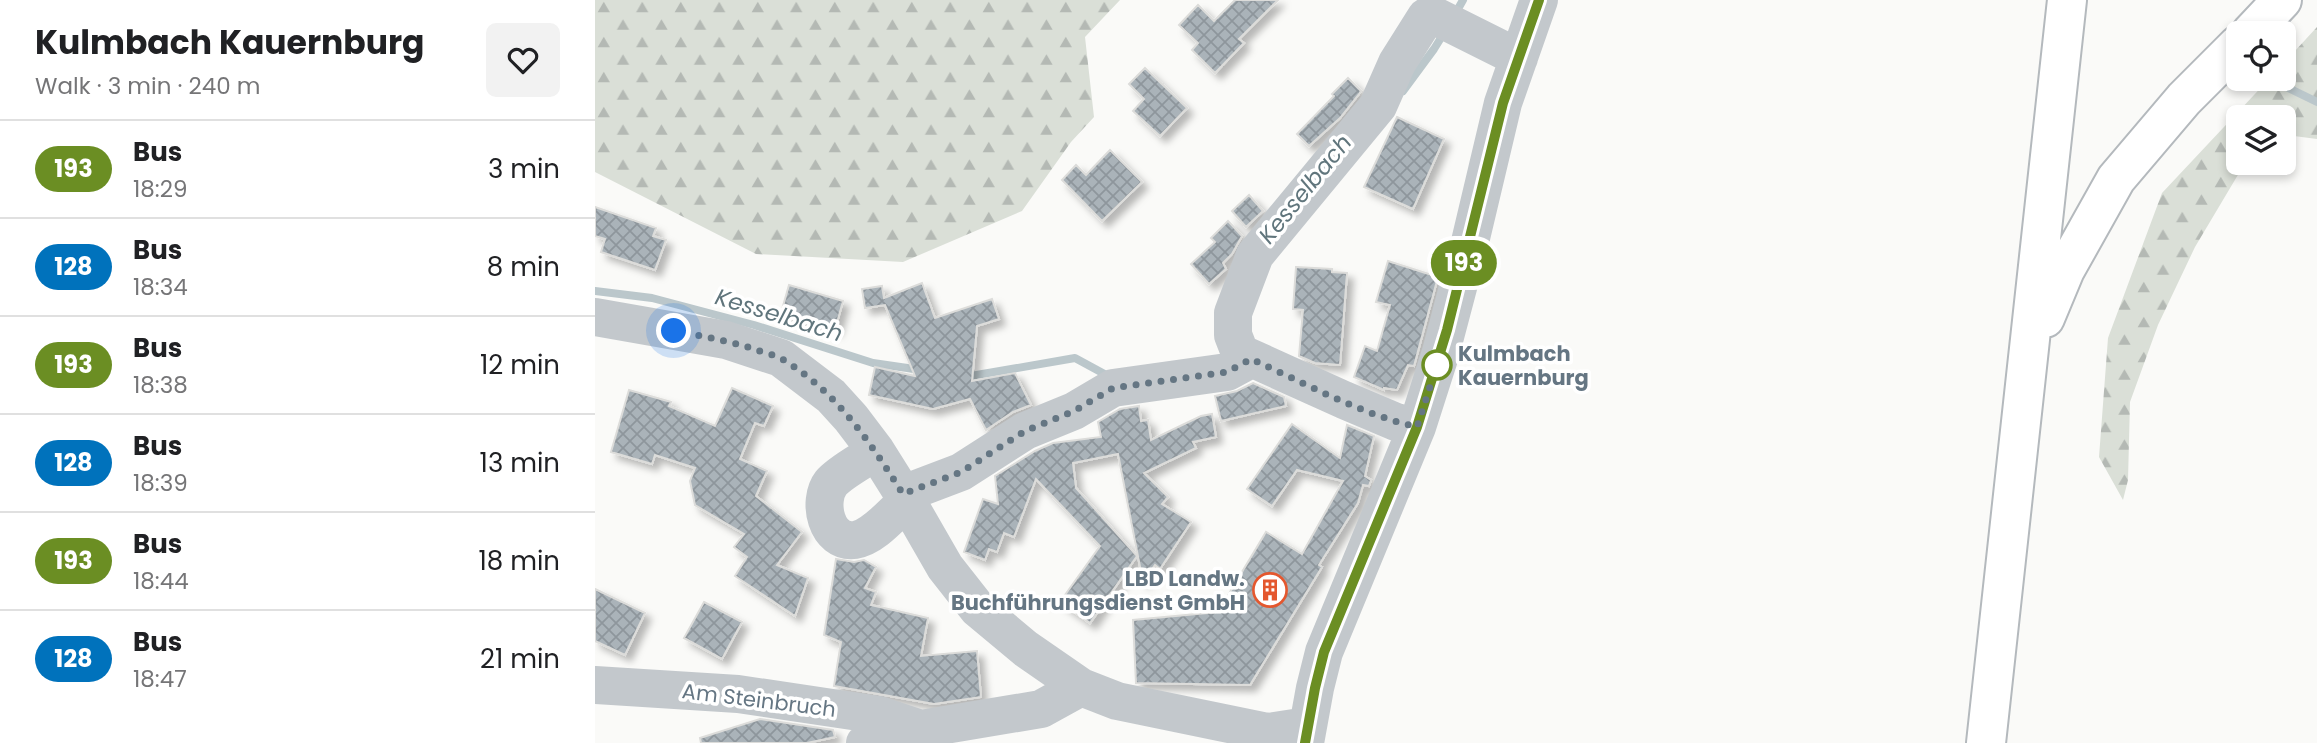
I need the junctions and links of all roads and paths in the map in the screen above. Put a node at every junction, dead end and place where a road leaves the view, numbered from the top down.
1 (1539, 0) edge
2 (2282, 0) edge
3 (2065, 3) edge
4 (2262, 21) edge
5 (1519, 58) junction
6 (2226, 58) edge
7 (595, 317) edge
8 (1241, 349) junction
9 (2029, 356) junction
10 (1417, 427) junction
11 (876, 451) junction
12 (961, 472) junction
13 (905, 498) junction
14 (934, 547) junction
15 (595, 685) edge
16 (1081, 687) junction
17 (921, 729) junction
18 (1306, 735) edge
19 (866, 743) edge
20 (1986, 743) edge

1 - 5 street
2 - 4 highway
3 - 9 highway
5 - 8 street
5 - 10 street
6 - 9 highway
7 - 11 street
8 - 10 street
8 - 12 street
9 - 20 highway
10 - 18 street
11 - 13 street
11 - 13 street
12 - 13 street
12 - 14 street
13 - 14 street
14 - 16 street
15 - 17 street, Am Steinbruch
16 - 17 street, Am Steinbruch
16 - 18 street
17 - 19 street, Am Steinbruch

